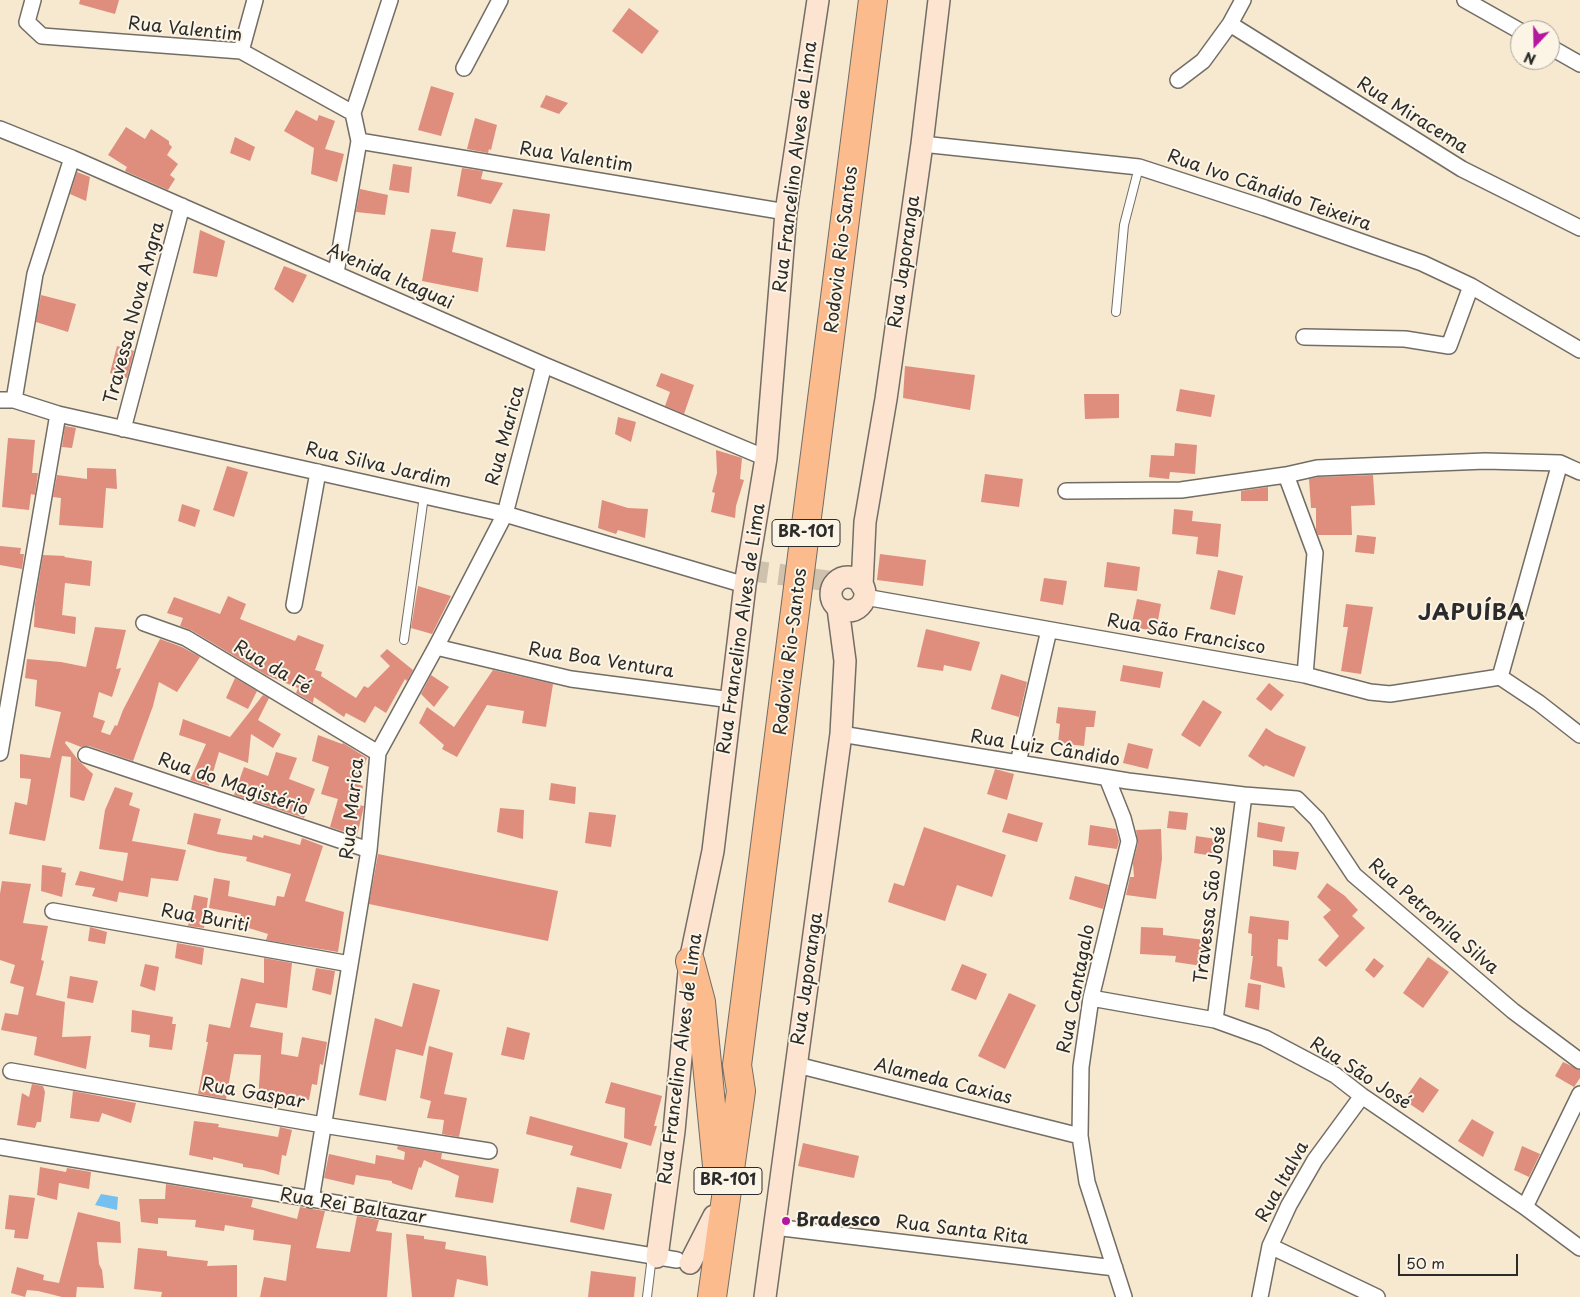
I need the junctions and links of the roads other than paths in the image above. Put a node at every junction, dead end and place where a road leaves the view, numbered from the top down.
1 (33, 0) edge
2 (255, 0) edge
3 (390, 0) edge
4 (500, 0) edge
5 (818, 0) edge
6 (873, 0) edge
7 (939, 0) edge
8 (1243, 0) edge
9 (1465, 0) edge
10 (1230, 24) junction
11 (1510, 25) edge
12 (241, 51) junction
13 (1560, 53) edge
14 (1580, 64) edge
15 (464, 68) dead end
16 (1178, 80) dead end
17 (352, 113) junction
18 (0, 129) edge
19 (359, 141) junction
20 (922, 144) junction
21 (72, 158) junction
22 (1139, 167) junction
23 (182, 206) junction
24 (786, 212) junction
25 (1580, 228) edge
26 (336, 273) junction
27 (1471, 286) junction
28 (1116, 312) dead end
29 (1304, 337) dead end
30 (1580, 350) edge
31 (544, 365) junction
32 (7, 400) edge
33 (58, 414) junction
34 (123, 428) junction
35 (766, 458) junction
36 (1560, 463) junction
37 (318, 472) junction
38 (1580, 472) edge
39 (1286, 475) junction
40 (1066, 490) dead end
41 (424, 496) junction
42 (505, 514) junction
43 (745, 585) junction
44 (859, 591) junction
45 (294, 605) dead end
46 (838, 608) junction
47 (144, 623) dead end
48 (1049, 630) junction
49 (404, 640) dead end
50 (436, 647) junction
51 (845, 661) junction
52 (1305, 675) junction
53 (1500, 677) junction
54 (732, 700) junction
55 (842, 734) junction
56 (1580, 736) edge
57 (0, 753) edge
58 (378, 753) junction
59 (86, 755) dead end
60 (1018, 763) junction
61 (1107, 778) junction
62 (1244, 795) junction
63 (368, 850) junction
64 (54, 911) dead end
65 (690, 961) junction
66 (350, 964) junction
67 (1090, 998) junction
68 (1214, 1020) junction
69 (1580, 1061) edge
70 (737, 1065) junction
71 (797, 1065) junction
72 (12, 1071) dead end
73 (1580, 1094) edge
74 (1362, 1096) junction
75 (323, 1125) junction
76 (1080, 1136) junction
77 (0, 1148) edge
78 (489, 1151) dead end
79 (718, 1176) junction
80 (311, 1200) junction
81 (1525, 1207) junction
82 (774, 1227) junction
83 (1270, 1246) junction
84 (1580, 1248) edge
85 (676, 1260) junction
86 (1115, 1268) junction
87 (647, 1297) edge
88 (701, 1297) edge
89 (712, 1297) edge
90 (764, 1297) edge
91 (1124, 1297) edge
92 (1260, 1297) edge
93 (1377, 1297) edge

1 - 12 street, Rua Valentim
2 - 12 street
3 - 17 street
4 - 15 street
5 - 24 main road, Rua Francelino Alves de Lima
6 - 70 highway, Rodovia Rio-Santos / BR-101
7 - 20 main road, Rua Japoranga
8 - 10 street
9 - 11 street
10 - 16 street
10 - 25 street, Rua Miracema
12 - 17 street, Rua Valentim
13 - 14 street
17 - 19 street
18 - 21 street, Avenida Itaguai
19 - 24 street, Rua Valentim
19 - 26 street
20 - 22 street, Rua Ivo Cãndido Teixeira
20 - 44 main road, Rua Japoranga
21 - 23 street, Avenida Itaguai
21 - 32 street
22 - 27 street, Rua Ivo Cãndido Teixeira
22 - 28 lane
23 - 26 street, Avenida Itaguai
23 - 34 street, Travessa Nova Angra
24 - 35 main road, Rua Francelino Alves de Lima
26 - 31 street, Avenida Itaguai
27 - 29 street
27 - 30 street, Rua Ivo Cãndido Teixeira
31 - 35 street, Avenida Itaguai
31 - 42 street, Rua Marica
32 - 33 street, Rua Silva Jardim
33 - 34 street, Rua Silva Jardim
33 - 57 street
34 - 37 street, Rua Silva Jardim
35 - 43 main road, Rua Francelino Alves de Lima
36 - 38 street
36 - 39 street
36 - 53 street
37 - 41 street, Rua Silva Jardim
37 - 45 street
39 - 40 street
39 - 52 street
41 - 42 street, Rua Silva Jardim
41 - 49 lane
42 - 43 street, Rua Silva Jardim
42 - 50 street, Rua Marica
43 - 54 main road, Rua Francelino Alves de Lima
44 - 46 main road
44 - 46 main road, Rua Japoranga
44 - 48 street, Rua São Francisco
44 - 51 main road, Rua Japoranga
46 - 51 main road, Rua Japoranga
47 - 58 street, Rua da Fé
48 - 52 street, Rua São Francisco
48 - 60 street
50 - 54 street, Rua Boa Ventura
50 - 58 street, Rua Marica
51 - 55 main road, Rua Japoranga
52 - 53 street, Rua São Francisco
53 - 56 street
54 - 65 main road, Rua Francelino Alves de Lima
55 - 60 street, Rua Luiz Cândido
55 - 71 main road, Rua Japoranga
58 - 63 street, Rua Marica
59 - 63 street, Rua do Magistério
60 - 61 street, Rua Luiz Cândido
61 - 62 street, Rua Luiz Cândido
61 - 67 street, Rua Cantagalo
62 - 68 street, Travessa São José
62 - 69 street, Rua Petronila Silva
63 - 66 street, Rua Marica
64 - 66 street, Rua Buriti
65 - 79 highway
65 - 85 main road, Rua Francelino Alves de Lima
66 - 75 street, Rua Marica
67 - 68 street, Rua São José
67 - 76 street, Rua Cantagalo
68 - 74 street, Rua São José
70 - 79 highway, Rodovia Rio-Santos / BR-101
70 - 89 highway, Rodovia Rio-Santos / BR-101
71 - 76 street, Alameda Caxias
71 - 82 main road, Rua Japoranga
72 - 75 street, Rua Gaspar
73 - 81 street
74 - 81 street, Rua São José
74 - 83 street, Rua Italva
75 - 78 street, Rua Gaspar
75 - 80 street, Rua Marica
76 - 86 street, Rua Cantagalo
77 - 80 street, Rua Rei Baltazar
79 - 85 highway, Rodovia Rio-Santos / BR-101
80 - 85 street, Rua Rei Baltazar
81 - 84 street, Rua São José
82 - 86 street, Rua Santa Rita
82 - 90 main road, Rua Japoranga
83 - 92 street, Rua Italva
83 - 93 street
85 - 87 lane
85 - 88 highway, Rodovia Rio-Santos / BR-101
86 - 91 street, Rua Cantagalo

